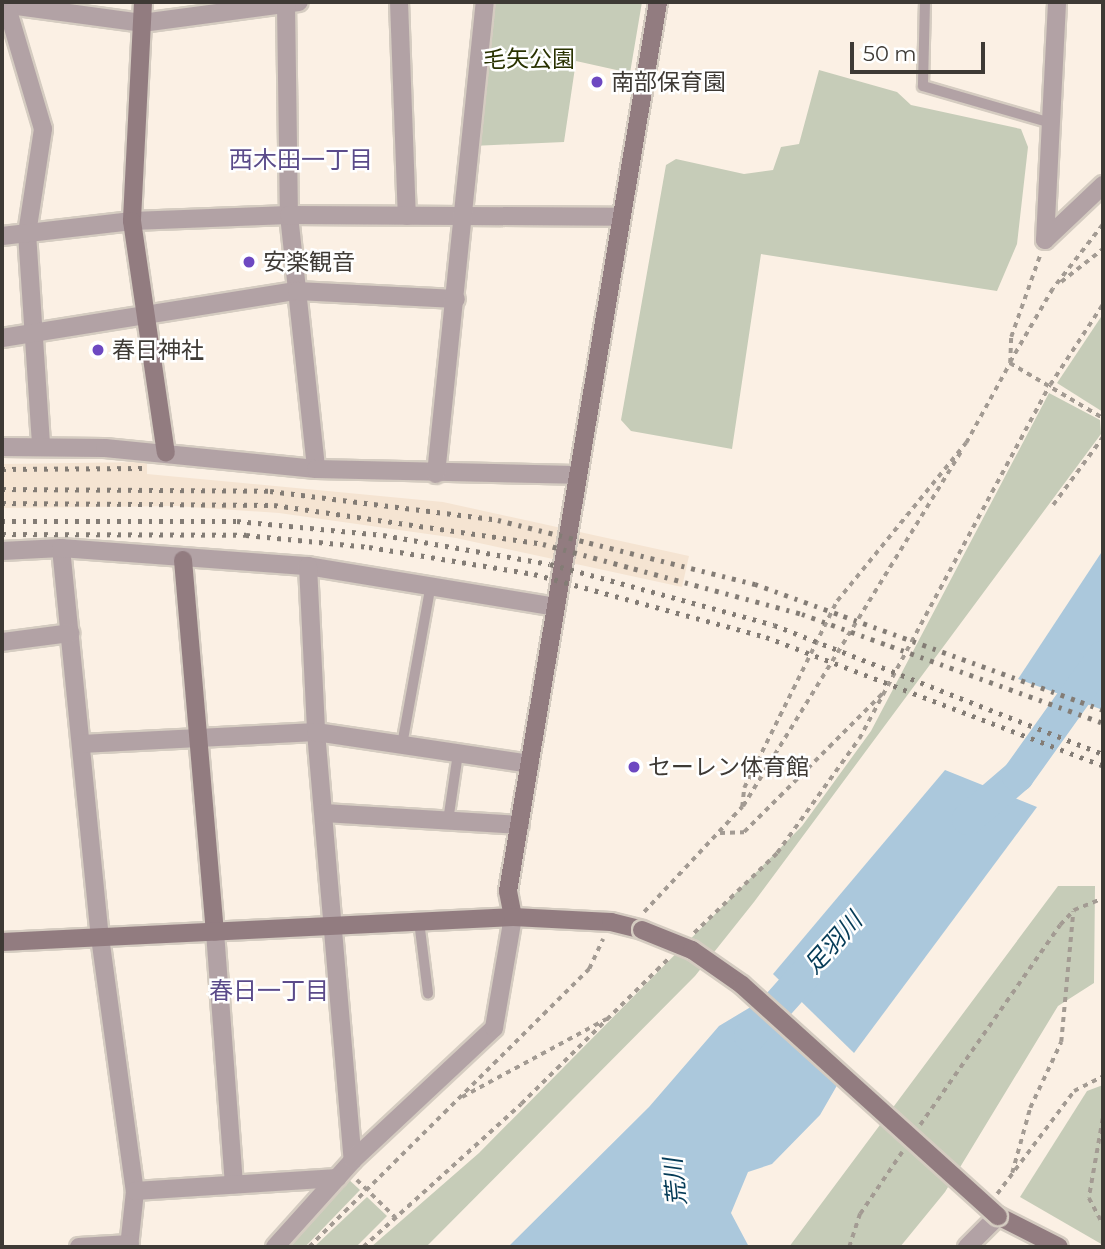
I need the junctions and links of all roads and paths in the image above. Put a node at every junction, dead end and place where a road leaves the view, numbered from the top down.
1 (143, 2) edge
2 (399, 2) edge
3 (485, 2) edge
4 (658, 2) edge
5 (925, 2) edge
6 (1057, 2) edge
7 (292, 3) edge
8 (4, 4) edge
9 (142, 23) junction
10 (1048, 122) junction
11 (1103, 185) edge
12 (289, 215) junction
13 (407, 216) junction
14 (466, 217) junction
15 (620, 217) junction
16 (132, 221) junction
17 (1103, 226) edge
18 (27, 233) junction
19 (2, 236) edge
20 (1045, 240) junction
21 (1103, 249) edge
22 (1059, 282) junction
23 (297, 291) junction
24 (456, 299) junction
25 (1103, 304) edge
26 (146, 317) junction
27 (34, 336) junction
28 (2, 338) edge
29 (1010, 363) junction
30 (1050, 385) junction
31 (1103, 418) edge
32 (1103, 437) edge
33 (965, 443) junction
34 (41, 446) junction
35 (2, 447) edge
36 (166, 453) junction
37 (316, 469) junction
38 (436, 474) junction
39 (575, 475) junction
40 (1053, 505) dead end
41 (61, 548) junction
42 (2, 551) edge
43 (183, 560) junction
44 (308, 566) junction
45 (431, 584) junction
46 (556, 607) junction
47 (70, 633) junction
48 (2, 642) edge
49 (886, 692) junction
50 (316, 733) junction
51 (198, 739) junction
52 (81, 744) junction
53 (402, 745) junction
54 (458, 753) junction
55 (530, 764) junction
56 (742, 807) junction
57 (325, 813) junction
58 (448, 821) junction
59 (520, 825) junction
60 (720, 833) junction
61 (1103, 898) edge
62 (1073, 910) junction
63 (513, 917) junction
64 (419, 921) junction
65 (611, 922) junction
66 (334, 926) junction
67 (636, 928) junction
68 (215, 932) junction
69 (100, 937) junction
70 (685, 941) dead end
71 (2, 942) edge
72 (676, 951) dead end
73 (428, 993) dead end
74 (612, 1016) junction
75 (1103, 1076) edge
76 (460, 1098) junction
77 (1103, 1119) edge
78 (912, 1137) dead end
79 (904, 1148) dead end
80 (345, 1169) junction
81 (1012, 1173) junction
82 (234, 1184) junction
83 (366, 1188) junction
84 (135, 1191) junction
85 (996, 1196) dead end
86 (998, 1216) junction
87 (396, 1218) junction
88 (1103, 1224) edge
89 (130, 1245) edge
90 (79, 1247) edge
91 (275, 1247) edge
92 (309, 1247) edge
93 (363, 1247) edge
94 (849, 1247) edge
95 (967, 1247) edge
96 (1059, 1247) edge

1 - 9 street
2 - 13 street
3 - 14 street
4 - 15 street
5 - 10 lane
6 - 10 street
7 - 9 street
7 - 12 street
8 - 9 street
8 - 18 street
9 - 16 street
10 - 20 street
11 - 20 street
12 - 13 street
12 - 16 street
12 - 23 street
13 - 14 street
14 - 15 street
14 - 24 street
15 - 39 street
16 - 18 street
16 - 26 street
17 - 22 path
18 - 19 street
18 - 27 street
20 - 29 path
21 - 22 path
22 - 29 path
23 - 24 street
23 - 26 street
23 - 37 street
24 - 38 street
25 - 30 path
26 - 27 street
26 - 36 street
27 - 28 street
27 - 34 street
29 - 30 path
29 - 33 path
30 - 31 path
30 - 49 path
32 - 40 path
33 - 56 path
33 - 56 path
34 - 35 street
34 - 36 street
36 - 37 street
37 - 38 street
38 - 39 street
39 - 46 street
41 - 42 street
41 - 43 street
41 - 47 street
43 - 44 street
43 - 51 street
44 - 45 street
44 - 50 street
45 - 46 street
45 - 53 lane
46 - 55 street
47 - 48 street
47 - 52 street
49 - 60 path
49 - 70 path
50 - 51 street
50 - 53 street
50 - 57 street
51 - 52 street
51 - 68 street
52 - 69 street
53 - 54 street
54 - 55 street
54 - 58 lane
55 - 59 street
56 - 60 path
57 - 58 street
57 - 66 street
58 - 59 street
59 - 63 street
60 - 67 path
61 - 62 path
62 - 78 path
62 - 81 path
63 - 64 street
63 - 65 street
63 - 80 street
64 - 66 street
64 - 73 lane
65 - 67 street
65 - 76 path
66 - 68 street
66 - 80 street
67 - 86 street, bridge
68 - 69 street
68 - 82 street
69 - 71 street
69 - 84 street
72 - 74 path
74 - 76 path
74 - 87 path
75 - 81 path
76 - 83 path
77 - 88 path
79 - 94 path
80 - 82 street
80 - 83 path
80 - 91 street
81 - 85 path
82 - 84 street
83 - 87 path
83 - 92 path
84 - 89 street
86 - 95 street
86 - 96 street
87 - 93 path
89 - 90 street

